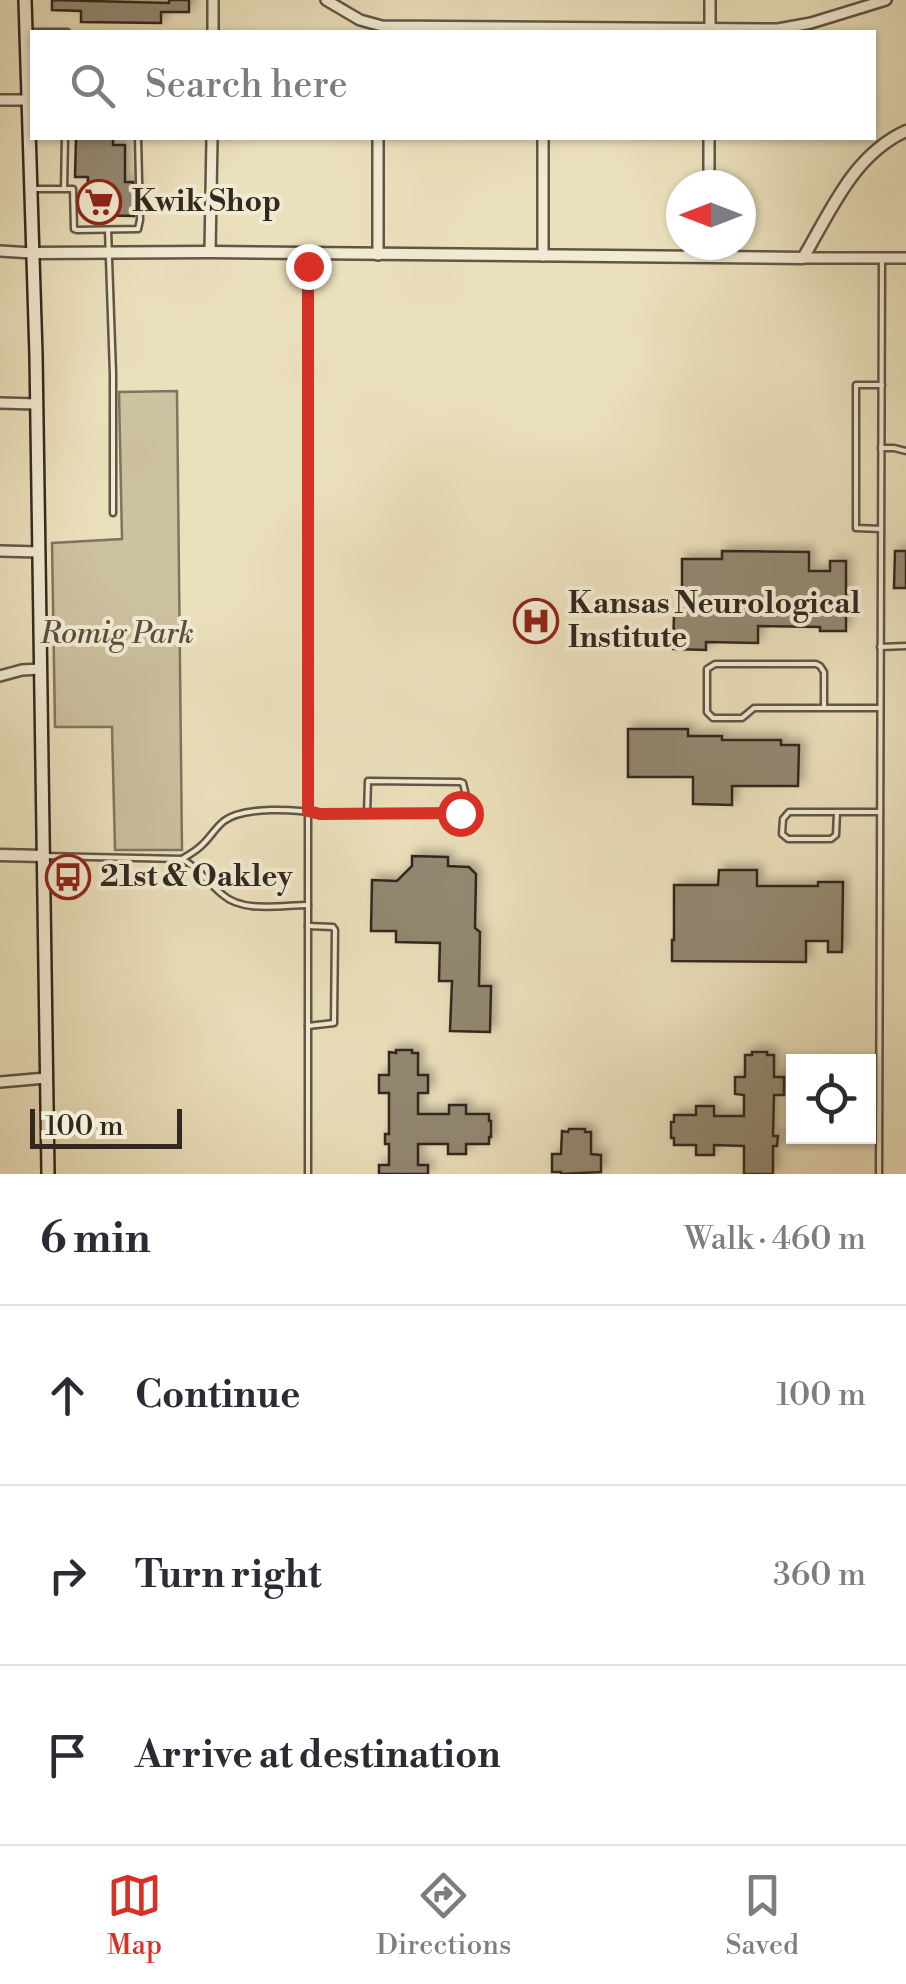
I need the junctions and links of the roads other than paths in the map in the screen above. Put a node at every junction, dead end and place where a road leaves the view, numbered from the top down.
1 (25, 0) edge
2 (213, 0) edge
3 (326, 0) edge
4 (710, 0) edge
5 (886, 0) edge
6 (379, 29) edge
7 (213, 30) edge
8 (544, 30) edge
9 (710, 30) edge
10 (744, 30) edge
11 (26, 32) junction
12 (30, 32) edge
13 (29, 95) edge
14 (0, 100) edge
15 (906, 130) edge
16 (64, 140) edge
17 (138, 140) edge
18 (212, 140) edge
19 (378, 140) edge
20 (544, 140) edge
21 (710, 140) edge
22 (709, 170) edge
23 (64, 188) junction
24 (30, 189) junction
25 (108, 230) junction
26 (0, 251) edge
27 (210, 252) junction
28 (666, 252) edge
29 (32, 253) junction
30 (109, 254) junction
31 (756, 254) edge
32 (378, 255) junction
33 (543, 256) junction
34 (803, 258) junction
35 (882, 258) junction
36 (906, 258) edge
37 (308, 266) dead end
38 (882, 384) junction
39 (0, 403) edge
40 (37, 404) junction
41 (881, 448) junction
42 (906, 452) edge
43 (113, 512) dead end
44 (881, 528) junction
45 (0, 551) edge
46 (39, 552) junction
47 (906, 646) edge
48 (880, 647) junction
49 (41, 669) junction
50 (0, 676) edge
51 (824, 708) junction
52 (880, 708) junction
53 (308, 811) junction
54 (836, 812) junction
55 (880, 812) junction
56 (367, 814) junction
57 (0, 855) edge
58 (44, 856) junction
59 (182, 859) junction
60 (308, 905) junction
61 (308, 926) junction
62 (308, 1026) junction
63 (46, 1078) junction
64 (0, 1082) edge
65 (48, 1174) edge
66 (308, 1174) edge
67 (879, 1174) edge

1 - 11 main road
2 - 7 street
3 - 6 street
4 - 9 street
5 - 10 street
6 - 8 street
11 - 12 lane
11 - 13 main road
13 - 14 street
13 - 24 main road
15 - 34 street
16 - 23 lane
17 - 25 lane
18 - 27 street
19 - 32 street
20 - 33 street
21 - 22 street
23 - 24 lane
23 - 25 lane
24 - 29 main road
25 - 30 lane
26 - 29 street
27 - 30 street
27 - 32 street
28 - 33 street
29 - 30 street
29 - 40 main road
30 - 43 lane
31 - 34 street
32 - 33 street
34 - 35 street
35 - 36 street
35 - 38 lane
37 - 53 lane
38 - 41 lane
38 - 44 lane
39 - 40 street
40 - 46 main road
41 - 42 lane
41 - 44 lane
44 - 48 lane
45 - 46 street
46 - 49 main road
47 - 48 lane
48 - 52 lane
49 - 50 street
49 - 58 main road
51 - 51 lane
51 - 52 lane
52 - 55 lane
53 - 56 lane
53 - 59 lane
53 - 60 lane
54 - 54 lane
54 - 55 lane
55 - 67 lane
56 - 56 lane
57 - 58 street
58 - 59 lane
58 - 63 main road
59 - 60 lane
60 - 61 lane
61 - 62 lane
61 - 62 lane
62 - 66 lane
63 - 64 street
63 - 65 main road

